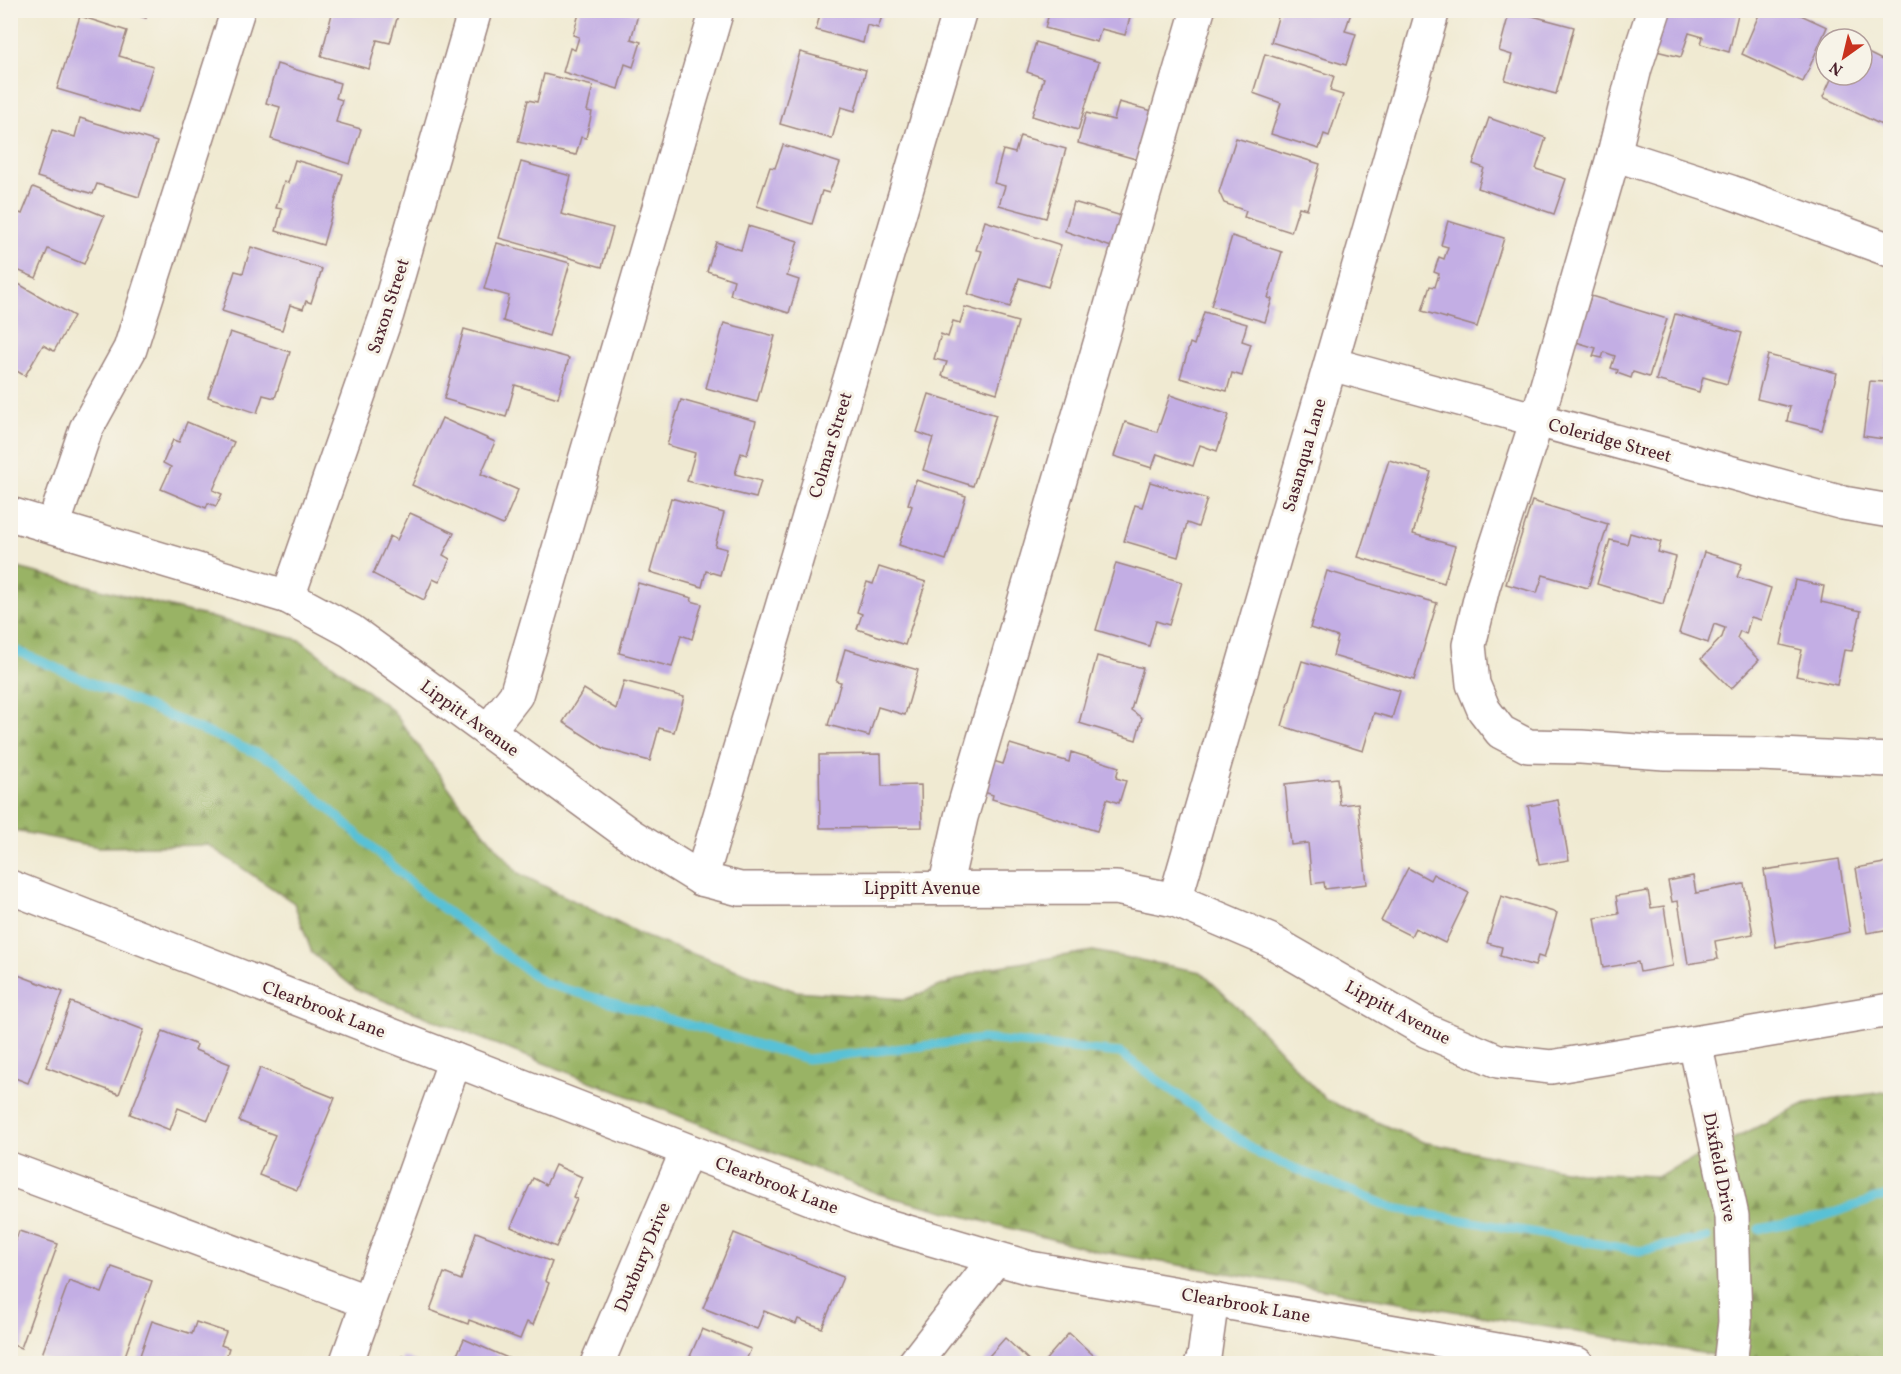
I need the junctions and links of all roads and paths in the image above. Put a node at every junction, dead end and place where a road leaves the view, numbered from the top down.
1 (238, 10) edge
2 (475, 10) edge
3 (717, 10) edge
4 (960, 10) edge
5 (1198, 10) edge
6 (1433, 10) edge
7 (1654, 10) edge
8 (1614, 154) junction
9 (1890, 250) edge
10 (1331, 364) junction
11 (1537, 420) junction
12 (1890, 511) edge
13 (10, 514) edge
14 (53, 526) junction
15 (288, 597) junction
16 (488, 731) junction
17 (1890, 760) edge
18 (701, 879) junction
19 (10, 887) edge
20 (945, 888) junction
21 (1175, 900) junction
22 (1890, 1010) edge
23 (1695, 1043) junction
24 (455, 1060) junction
25 (687, 1151) junction
26 (10, 1169) edge
27 (996, 1258) junction
28 (1212, 1299) junction
29 (368, 1302) junction
30 (1437, 1351) edge
31 (346, 1364) edge
32 (597, 1364) edge
33 (914, 1364) edge
34 (1201, 1364) edge
35 (1577, 1364) edge
36 (1730, 1364) edge

1 - 14 street
2 - 15 street, Saxon Street
3 - 16 street
4 - 18 street, Colmar Street
5 - 20 street
6 - 10 street, Sasanqua Lane
7 - 8 street
8 - 9 street
8 - 11 street
10 - 11 street, Coleridge Street
10 - 21 street, Sasanqua Lane
11 - 12 street, Coleridge Street
11 - 17 street
13 - 14 street, Lippitt Avenue
14 - 15 street, Lippitt Avenue
15 - 16 street, Lippitt Avenue
16 - 18 street, Lippitt Avenue
18 - 20 street, Lippitt Avenue
19 - 24 street, Clearbrook Lane
20 - 21 street, Lippitt Avenue
21 - 23 street, Lippitt Avenue
22 - 23 street, Lippitt Avenue
23 - 36 street, Dixfield Drive
24 - 25 street, Clearbrook Lane
24 - 29 street
25 - 27 street, Clearbrook Lane
25 - 32 street, Duxbury Drive
26 - 29 street
27 - 28 street, Clearbrook Lane
27 - 33 street
28 - 30 street, Clearbrook Lane
28 - 34 street
29 - 31 street
30 - 35 street, Clearbrook Lane

